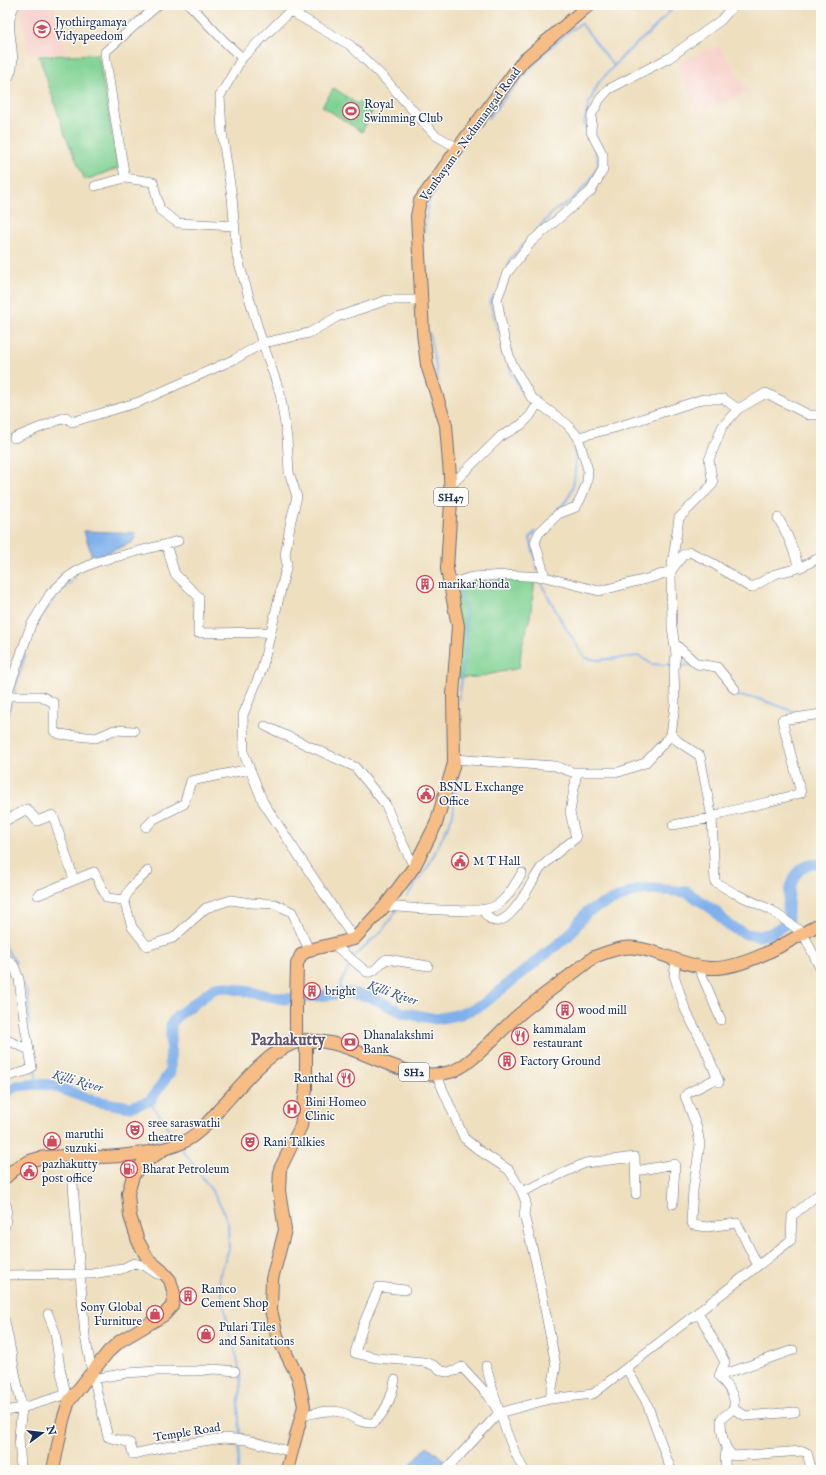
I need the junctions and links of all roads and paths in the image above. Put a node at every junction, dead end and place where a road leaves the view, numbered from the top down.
1 (15, 5) edge
2 (158, 5) edge
3 (190, 5) edge
4 (589, 5) edge
5 (734, 5) edge
6 (291, 8) edge
7 (242, 58) junction
8 (5, 77) edge
9 (458, 148) junction
10 (126, 178) junction
11 (95, 186) dead end
12 (235, 226) junction
13 (421, 300) junction
14 (262, 343) junction
15 (538, 403) junction
16 (738, 409) junction
17 (821, 415) edge
18 (578, 437) junction
19 (14, 438) dead end
20 (450, 486) junction
21 (778, 518) dead end
22 (178, 541) dead end
23 (166, 544) junction
24 (821, 557) edge
25 (799, 568) junction
26 (671, 571) junction
27 (545, 577) junction
28 (449, 584) junction
29 (271, 632) junction
30 (674, 643) junction
31 (735, 690) dead end
32 (7, 696) junction
33 (5, 708) edge
34 (821, 714) edge
35 (265, 726) dead end
36 (134, 731) dead end
37 (671, 735) junction
38 (453, 759) junction
39 (250, 769) junction
40 (577, 772) junction
41 (712, 818) junction
42 (5, 821) edge
43 (673, 825) dead end
44 (146, 827) dead end
45 (414, 867) junction
46 (148, 870) dead end
47 (522, 874) dead end
48 (74, 880) junction
49 (38, 895) dead end
50 (124, 900) junction
51 (385, 906) junction
52 (483, 909) junction
53 (821, 923) edge
54 (803, 933) junction
55 (354, 939) junction
56 (333, 944) junction
57 (309, 950) junction
58 (5, 957) edge
59 (676, 960) junction
60 (428, 966) dead end
61 (698, 966) junction
62 (821, 970) edge
63 (721, 1020) dead end
64 (5, 1039) edge
65 (301, 1041) junction
66 (29, 1050) junction
67 (436, 1074) junction
68 (5, 1077) edge
69 (166, 1148) junction
70 (636, 1171) junction
71 (5, 1178) edge
72 (73, 1185) dead end
73 (522, 1192) junction
74 (821, 1192) edge
75 (636, 1194) dead end
76 (5, 1204) edge
77 (673, 1204) dead end
78 (5, 1226) edge
79 (758, 1266) junction
80 (80, 1274) junction
81 (5, 1275) edge
82 (165, 1275) junction
83 (405, 1290) dead end
84 (698, 1312) junction
85 (48, 1314) dead end
86 (5, 1320) edge
87 (793, 1350) dead end
88 (486, 1366) dead end
89 (626, 1368) junction
90 (235, 1371) dead end
91 (93, 1375) junction
92 (719, 1376) junction
93 (395, 1380) dead end
94 (68, 1398) junction
95 (550, 1399) junction
96 (22, 1408) junction
97 (733, 1409) junction
98 (5, 1411) edge
99 (795, 1412) dead end
100 (499, 1413) junction
101 (301, 1416) junction
102 (726, 1448) junction
103 (292, 1452) junction
104 (810, 1464) dead end
105 (20, 1470) edge
106 (53, 1470) edge
107 (287, 1470) edge
108 (446, 1470) edge
109 (524, 1470) edge
110 (671, 1470) edge
111 (726, 1470) edge

1 - 8 street
2 - 10 street
3 - 7 street
4 - 9 main road, Vembayam - Nedumangad Road / SH47
5 - 15 street
6 - 7 street
6 - 9 street
7 - 12 street
9 - 13 main road, Vembayam - Nedumangad Road / SH47
10 - 11 street
10 - 12 street
12 - 14 street
13 - 14 street
13 - 20 main road, Vembayam - Nedumangad Road / SH47
14 - 19 street
14 - 29 street
15 - 18 street
15 - 20 street
16 - 17 street
16 - 18 street
16 - 26 street
18 - 27 street
20 - 28 main road, Vembayam - Nedumangad Road / SH47
21 - 25 street
22 - 23 street
23 - 29 street
23 - 32 street
24 - 25 street
25 - 26 street
26 - 27 street
26 - 30 street
27 - 28 street
28 - 38 main road, Vembayam - Nedumangad Road / SH47
29 - 39 street
30 - 31 street
30 - 37 street
32 - 33 street
32 - 36 street
34 - 41 street
35 - 45 street
37 - 40 street
37 - 41 street
38 - 40 street
38 - 45 main road, Vembayam - Nedumangad Road / SH47
39 - 44 street
39 - 55 street
40 - 52 street
41 - 43 street
41 - 54 street
42 - 48 street
45 - 51 main road, Vembayam - Nedumangad Road / SH47
46 - 50 street
47 - 52 street
48 - 49 street
48 - 50 street
50 - 57 street
51 - 52 street
51 - 55 main road, Vembayam - Nedumangad Road / SH47
53 - 54 main road, SH2
54 - 61 main road, SH2
54 - 62 street
55 - 56 main road
56 - 57 main road
56 - 60 street
57 - 65 main road
58 - 66 street
59 - 61 main road, SH2
59 - 67 main road, SH2
59 - 79 street
61 - 63 street
64 - 66 street
65 - 67 main road, SH2
65 - 69 main road
65 - 101 main road
66 - 68 street
67 - 73 street
69 - 71 main road
69 - 82 main road
70 - 73 street
70 - 75 street
70 - 77 street
72 - 80 street
73 - 95 street
74 - 79 street
76 - 78 street
79 - 84 street
80 - 81 street
80 - 82 street
80 - 91 street
82 - 91 main road
83 - 100 street
84 - 89 street
84 - 92 street
85 - 94 street
86 - 96 street
87 - 92 street
88 - 100 street
89 - 95 street
89 - 110 street
90 - 91 street
91 - 94 main road
91 - 103 street, Temple Road
92 - 97 street
93 - 101 street
94 - 96 street
94 - 106 main road
95 - 100 street
96 - 98 street
96 - 105 street
97 - 99 street
97 - 102 street
100 - 108 street
100 - 109 street
101 - 103 main road
102 - 104 street
102 - 111 street
103 - 107 main road

